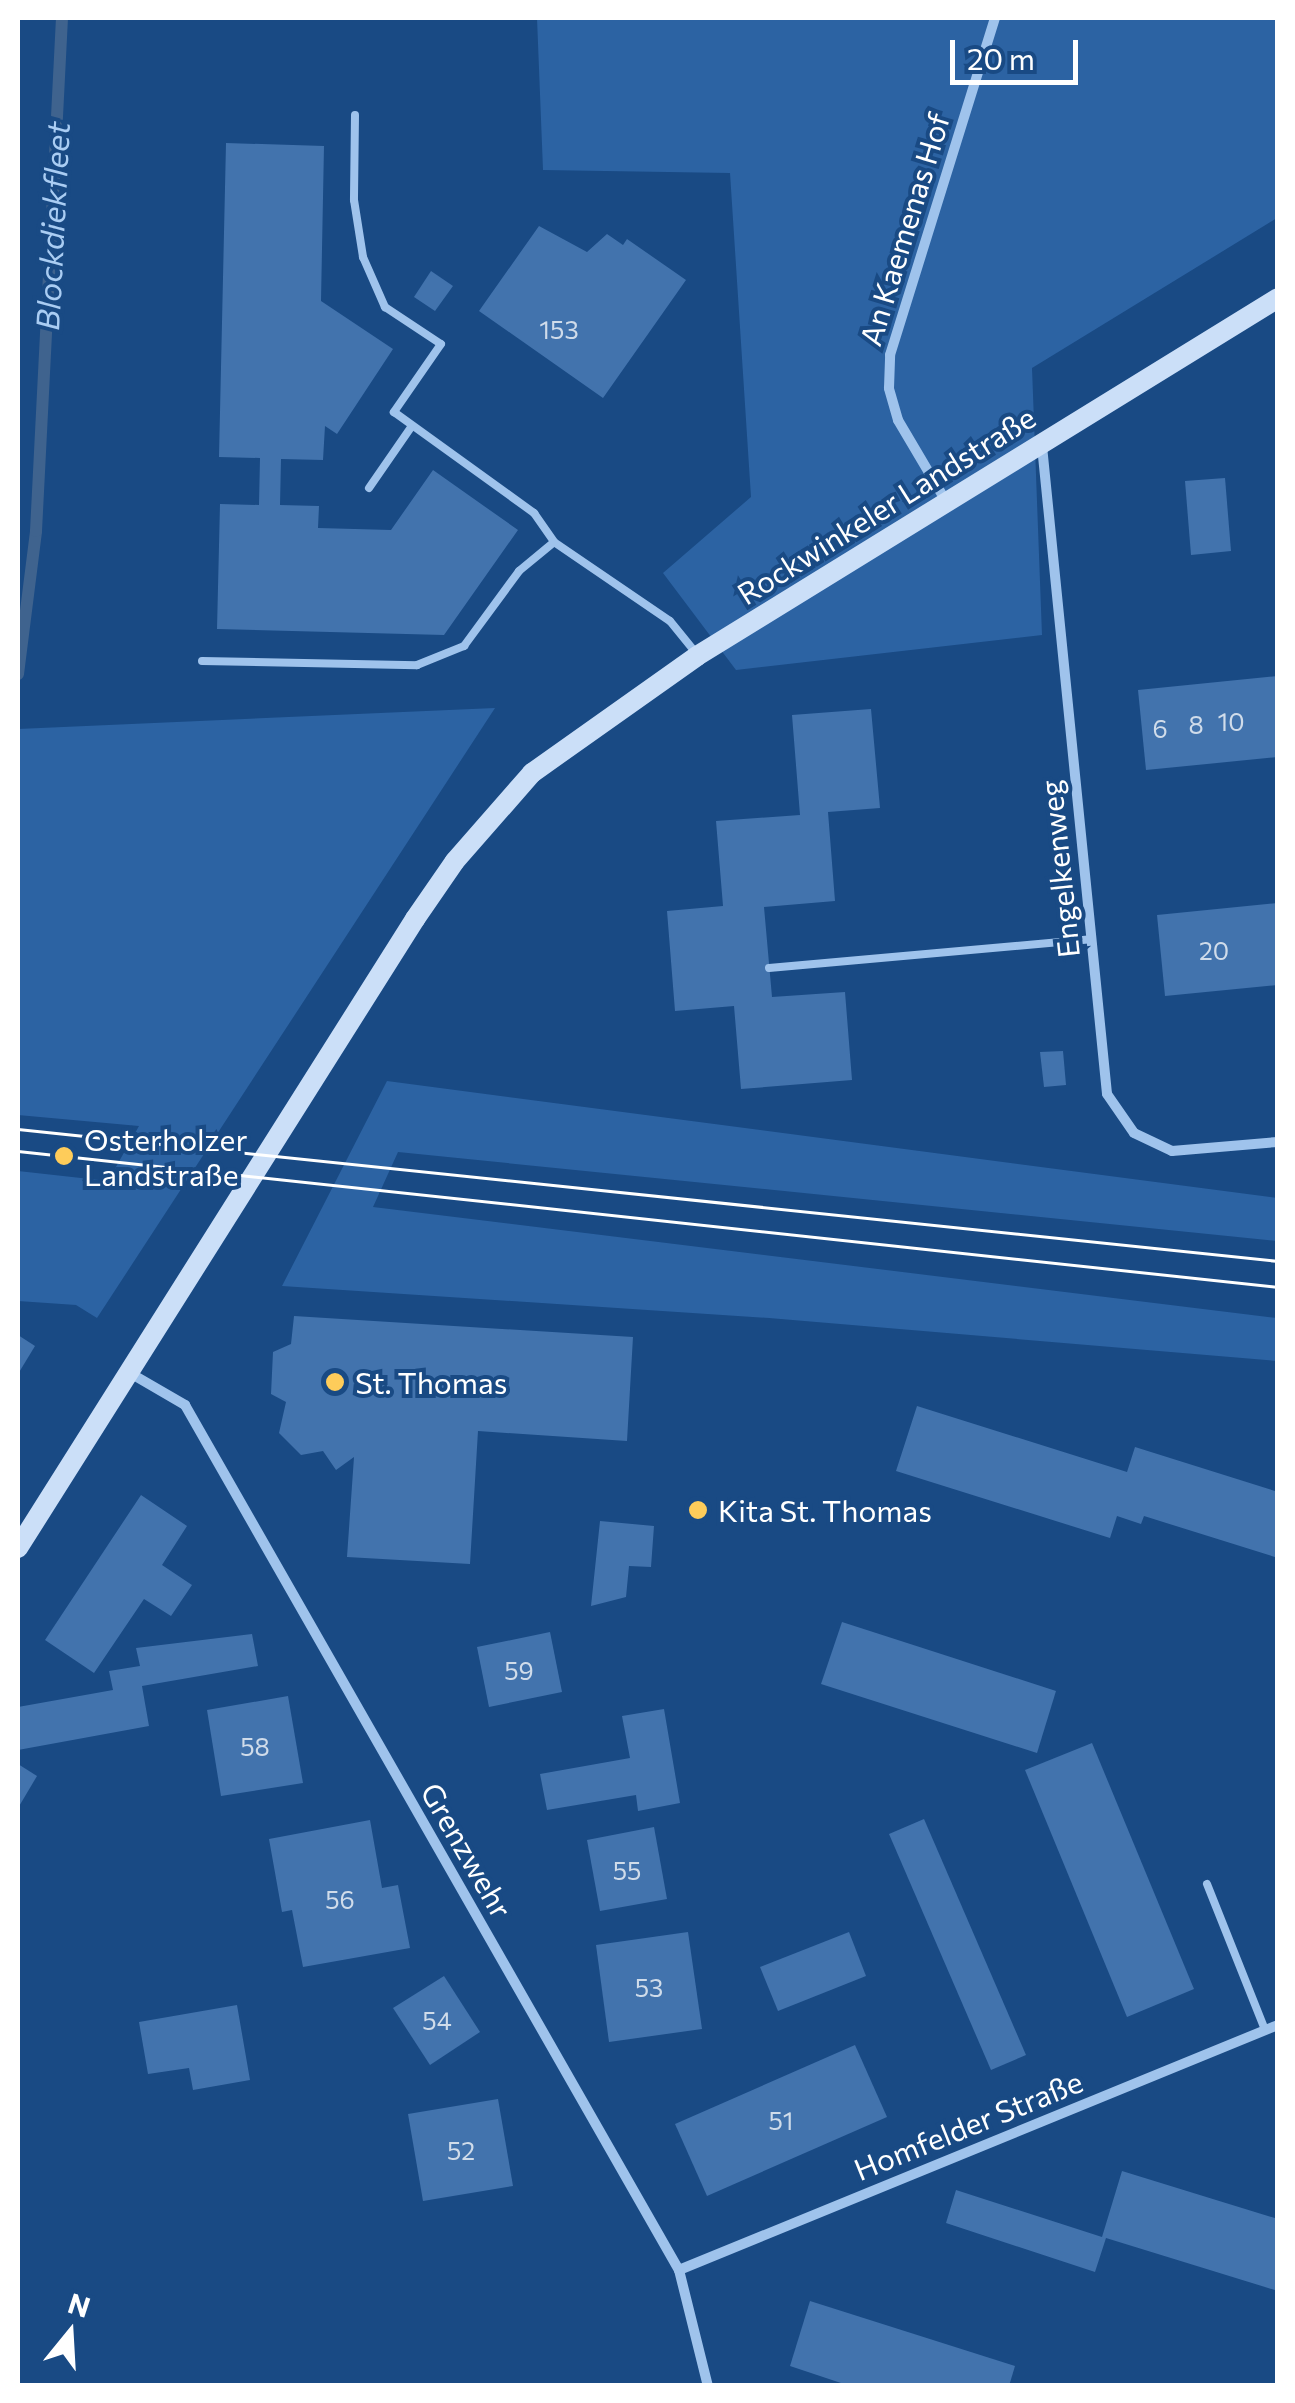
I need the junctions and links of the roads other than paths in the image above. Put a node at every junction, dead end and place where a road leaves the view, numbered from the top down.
1 (995, 18) edge
2 (355, 115) dead end
3 (1278, 298) edge
4 (412, 426) junction
5 (1042, 444) junction
6 (369, 488) dead end
7 (948, 504) junction
8 (554, 542) junction
9 (698, 656) junction
10 (202, 661) dead end
11 (1092, 939) junction
12 (770, 968) dead end
13 (1278, 1142) edge
14 (130, 1373) junction
15 (18, 1548) edge
16 (1207, 1884) dead end
17 (1278, 2025) edge
18 (1265, 2030) junction
19 (678, 2270) junction
20 (708, 2386) edge

1 - 7 street, An Kaemenas Hof
2 - 4 lane
3 - 5 main road, Rockwinkeler Landstraße
4 - 6 lane
4 - 8 lane
5 - 7 main road, Rockwinkeler Landstraße
5 - 11 street, Engelkenweg
7 - 9 main road, Rockwinkeler Landstraße
8 - 9 lane
8 - 10 lane
9 - 14 main road, Rockwinkeler Landstraße
11 - 12 lane
11 - 13 street, Engelkenweg
14 - 15 main road
14 - 19 street, Grenzwehr
16 - 18 lane
17 - 18 street, Homfelder Straße
18 - 19 street, Homfelder Straße
19 - 20 street, Grenzwehr

